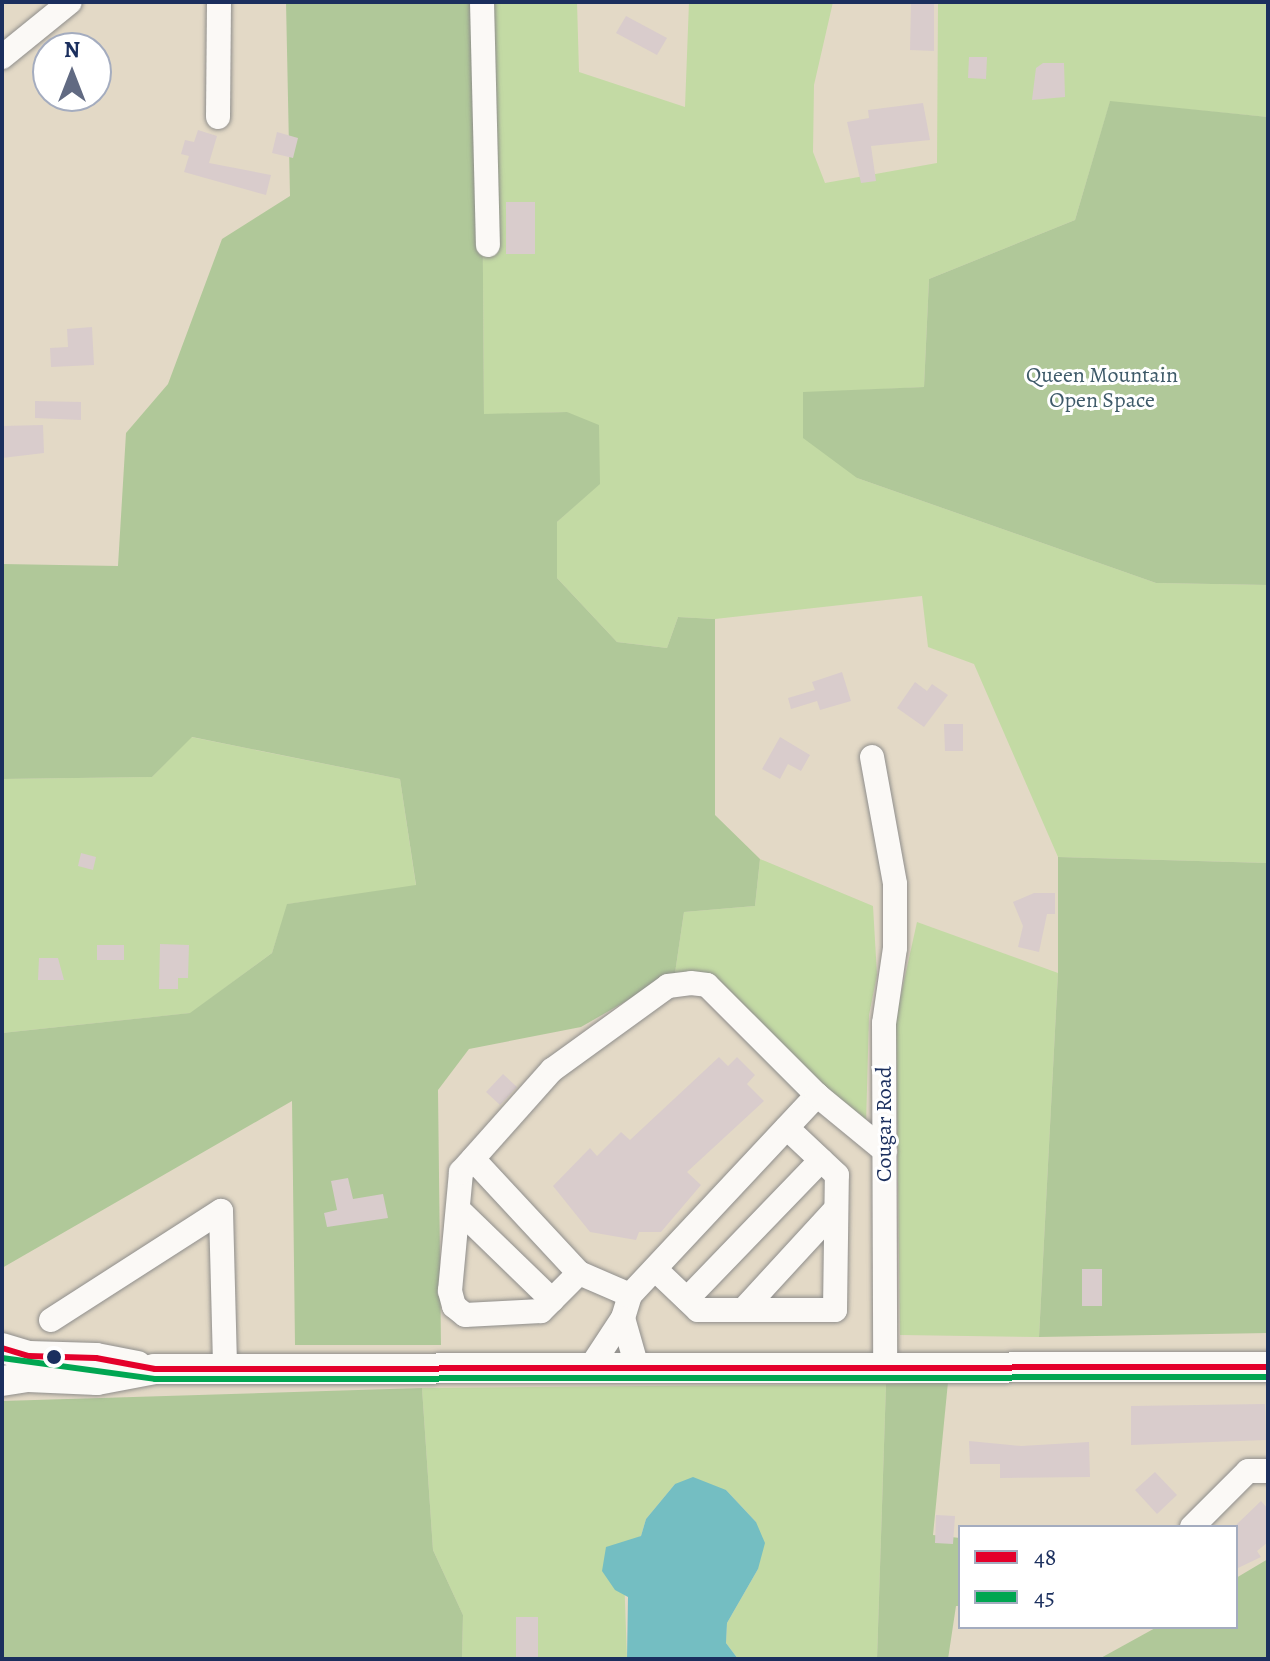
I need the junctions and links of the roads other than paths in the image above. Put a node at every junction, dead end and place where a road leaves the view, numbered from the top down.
1 (70, 2) edge
2 (219, 2) edge
3 (482, 2) edge
4 (2, 57) edge
5 (218, 117) dead end
6 (488, 245) dead end
7 (872, 757) dead end
8 (817, 1095) junction
9 (787, 1128) junction
10 (885, 1151) junction
11 (473, 1159) junction
12 (821, 1160) junction
13 (458, 1209) junction
14 (836, 1209) junction
15 (656, 1270) junction
16 (579, 1273) junction
17 (687, 1299) junction
18 (552, 1300) junction
19 (626, 1307) junction
20 (743, 1310) junction
21 (51, 1320) dead end
22 (2, 1348) edge
23 (885, 1366) junction
24 (637, 1367) junction
25 (1268, 1367) edge
26 (590, 1368) junction
27 (155, 1369) junction
28 (225, 1369) junction
29 (2, 1381) edge
30 (1268, 1471) edge
31 (1194, 1525) edge

1 - 4 street
2 - 5 street
3 - 6 street
7 - 10 street, Cougar Road
8 - 9 street
8 - 10 street
8 - 11 street
9 - 12 street
9 - 15 street
10 - 23 street, Cougar Road
11 - 13 street
11 - 16 street
12 - 14 street
12 - 17 street
13 - 18 street
13 - 18 street
14 - 20 street
14 - 20 street
15 - 17 street
15 - 19 street
16 - 18 street
16 - 19 street
17 - 20 street
19 - 24 street
19 - 26 street
21 - 28 street
22 - 27 main road
23 - 24 main road
23 - 25 main road
24 - 26 main road
26 - 28 main road
27 - 28 main road
27 - 29 main road
30 - 31 street

